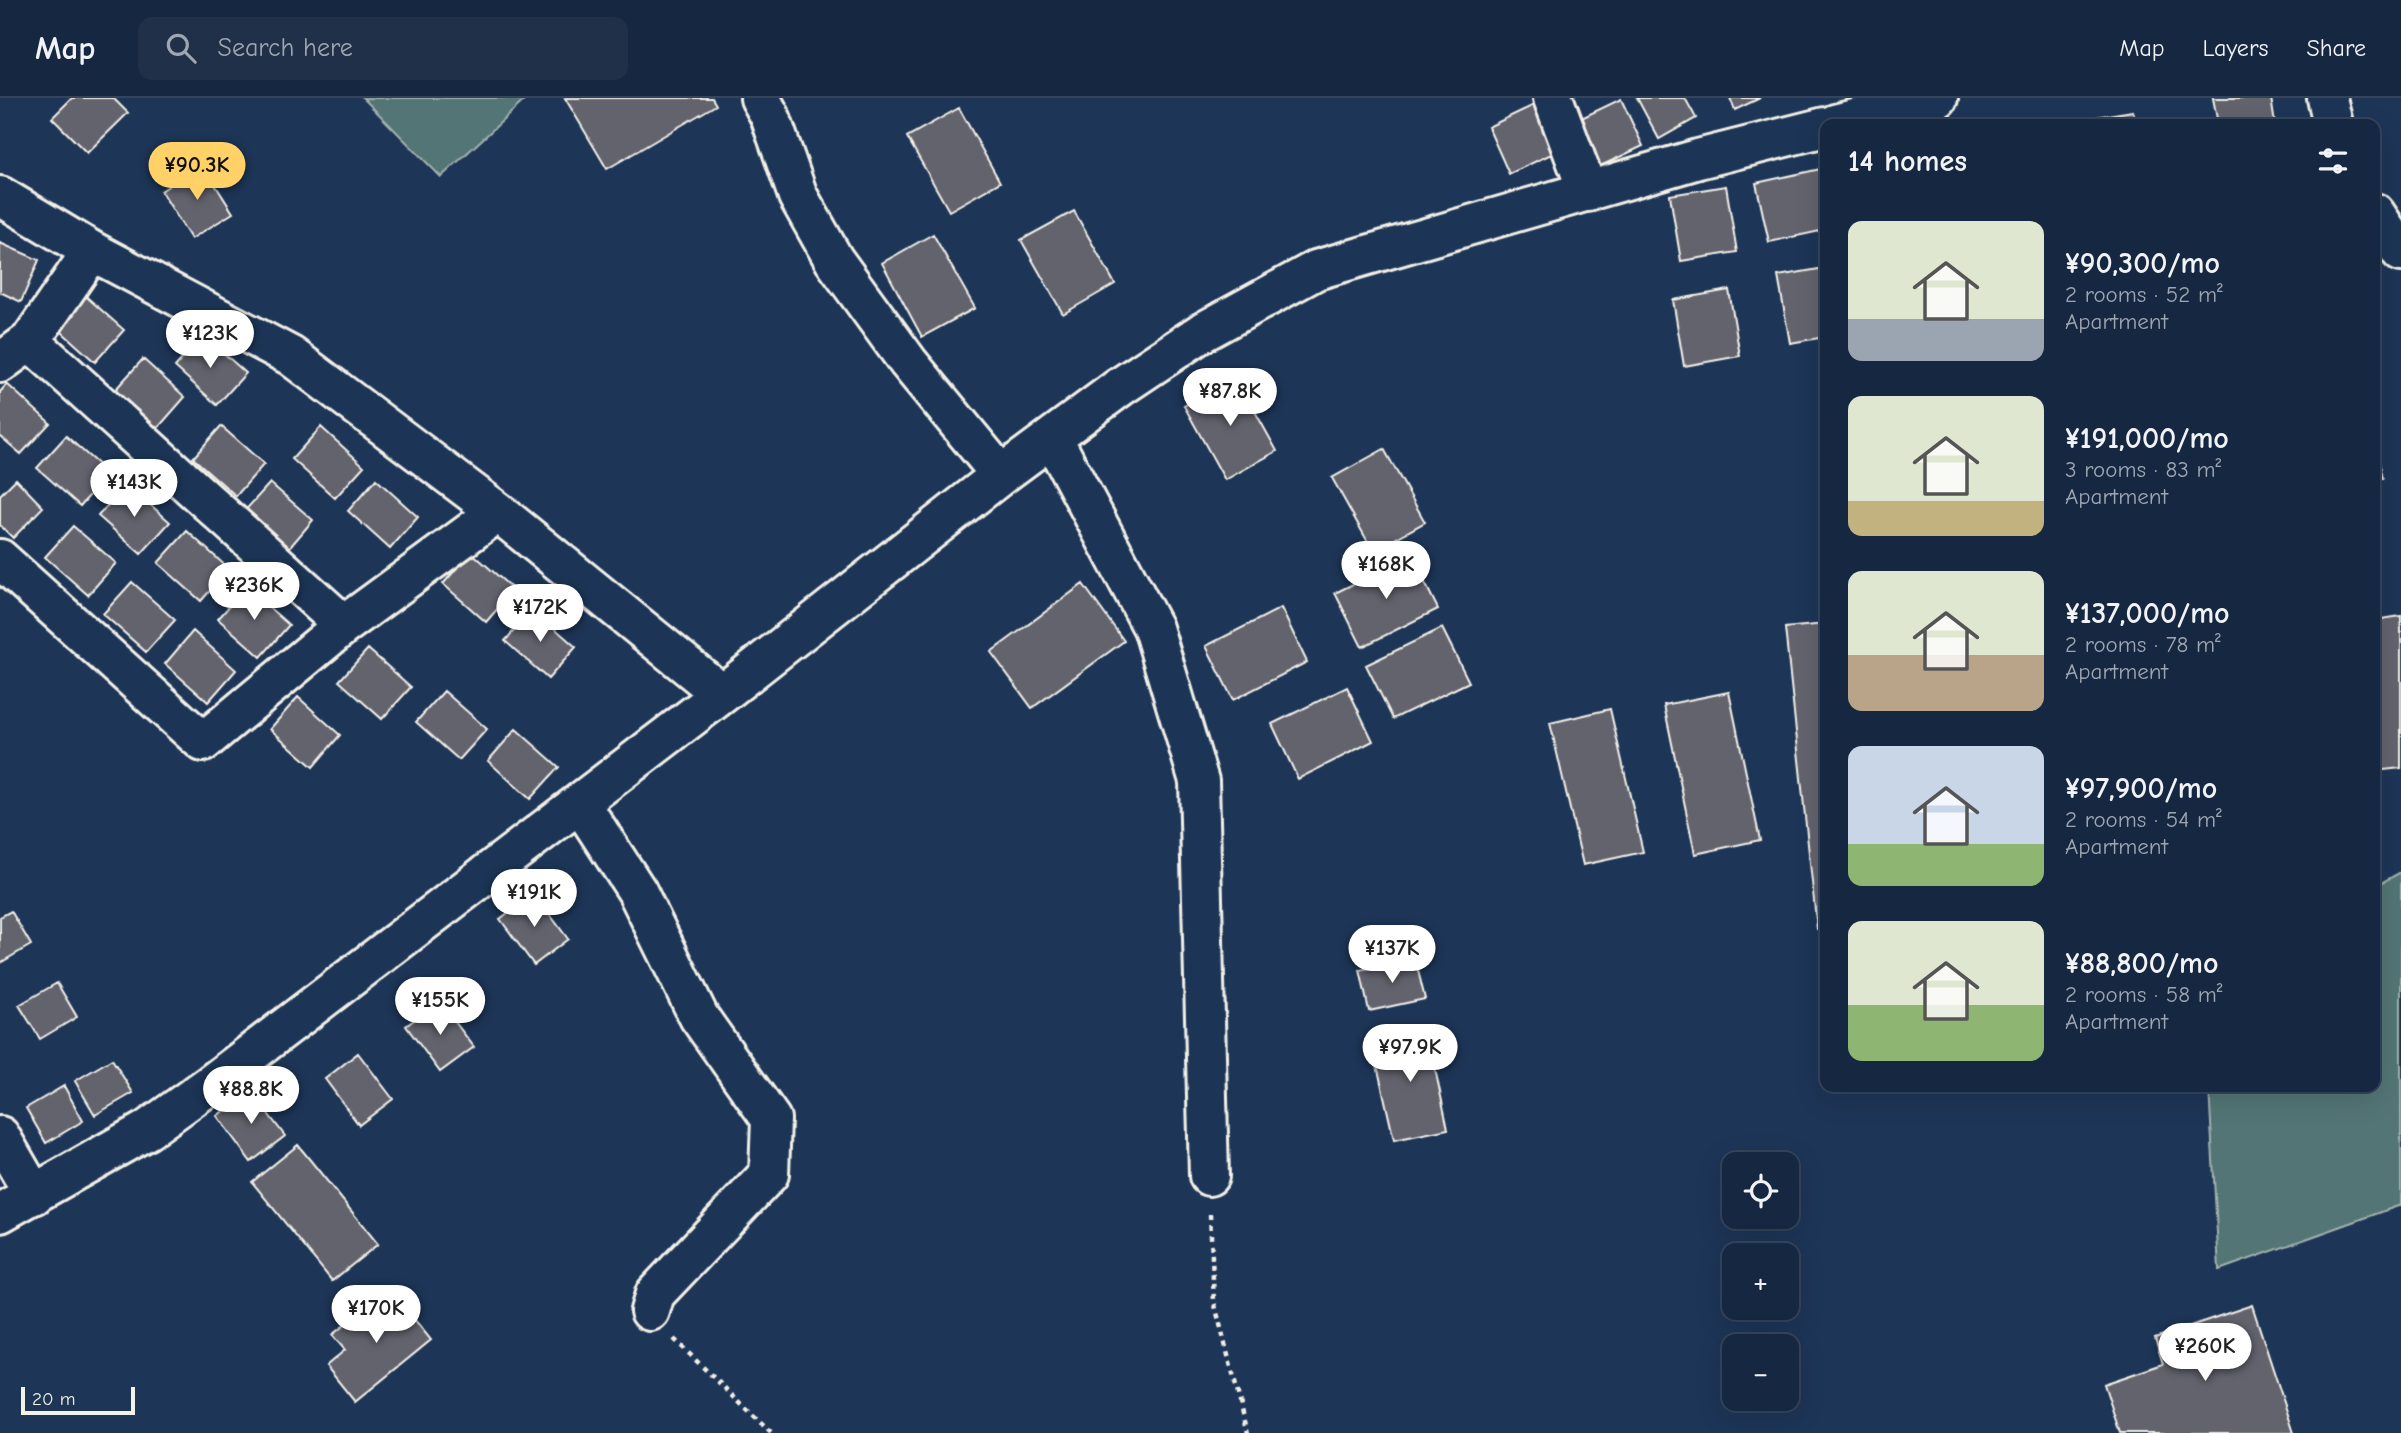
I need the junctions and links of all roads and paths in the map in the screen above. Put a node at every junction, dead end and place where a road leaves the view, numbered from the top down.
1 (760, 98) edge
2 (1553, 98) edge
3 (1938, 98) edge
4 (2327, 98) edge
5 (1855, 119) edge
6 (2332, 119) edge
7 (1820, 128) edge
8 (1588, 192) junction
9 (0, 196) edge
10 (2380, 220) edge
11 (92, 251) junction
12 (2401, 252) edge
13 (30, 341) junction
14 (0, 363) edge
15 (1053, 439) junction
16 (1001, 475) junction
17 (498, 512) junction
18 (0, 559) edge
19 (344, 625) junction
20 (722, 694) junction
21 (580, 803) junction
22 (0, 1136) edge
23 (1209, 1176) joint
24 (34, 1195) junction
25 (0, 1213) edge
26 (650, 1311) dead end
27 (677, 1342) dead end
28 (771, 1433) edge
29 (1248, 1433) edge

1 - 16 street
2 - 8 street
3 - 5 street
4 - 6 street
7 - 8 street
8 - 15 street
9 - 11 street
10 - 12 street
11 - 13 street
11 - 17 street
13 - 14 street
13 - 19 street
15 - 16 street
15 - 23 street
16 - 20 street
17 - 19 street
17 - 20 street
18 - 19 street
20 - 21 street
21 - 24 street
21 - 26 street
22 - 24 street
23 - 29 path
24 - 25 street
27 - 28 path

